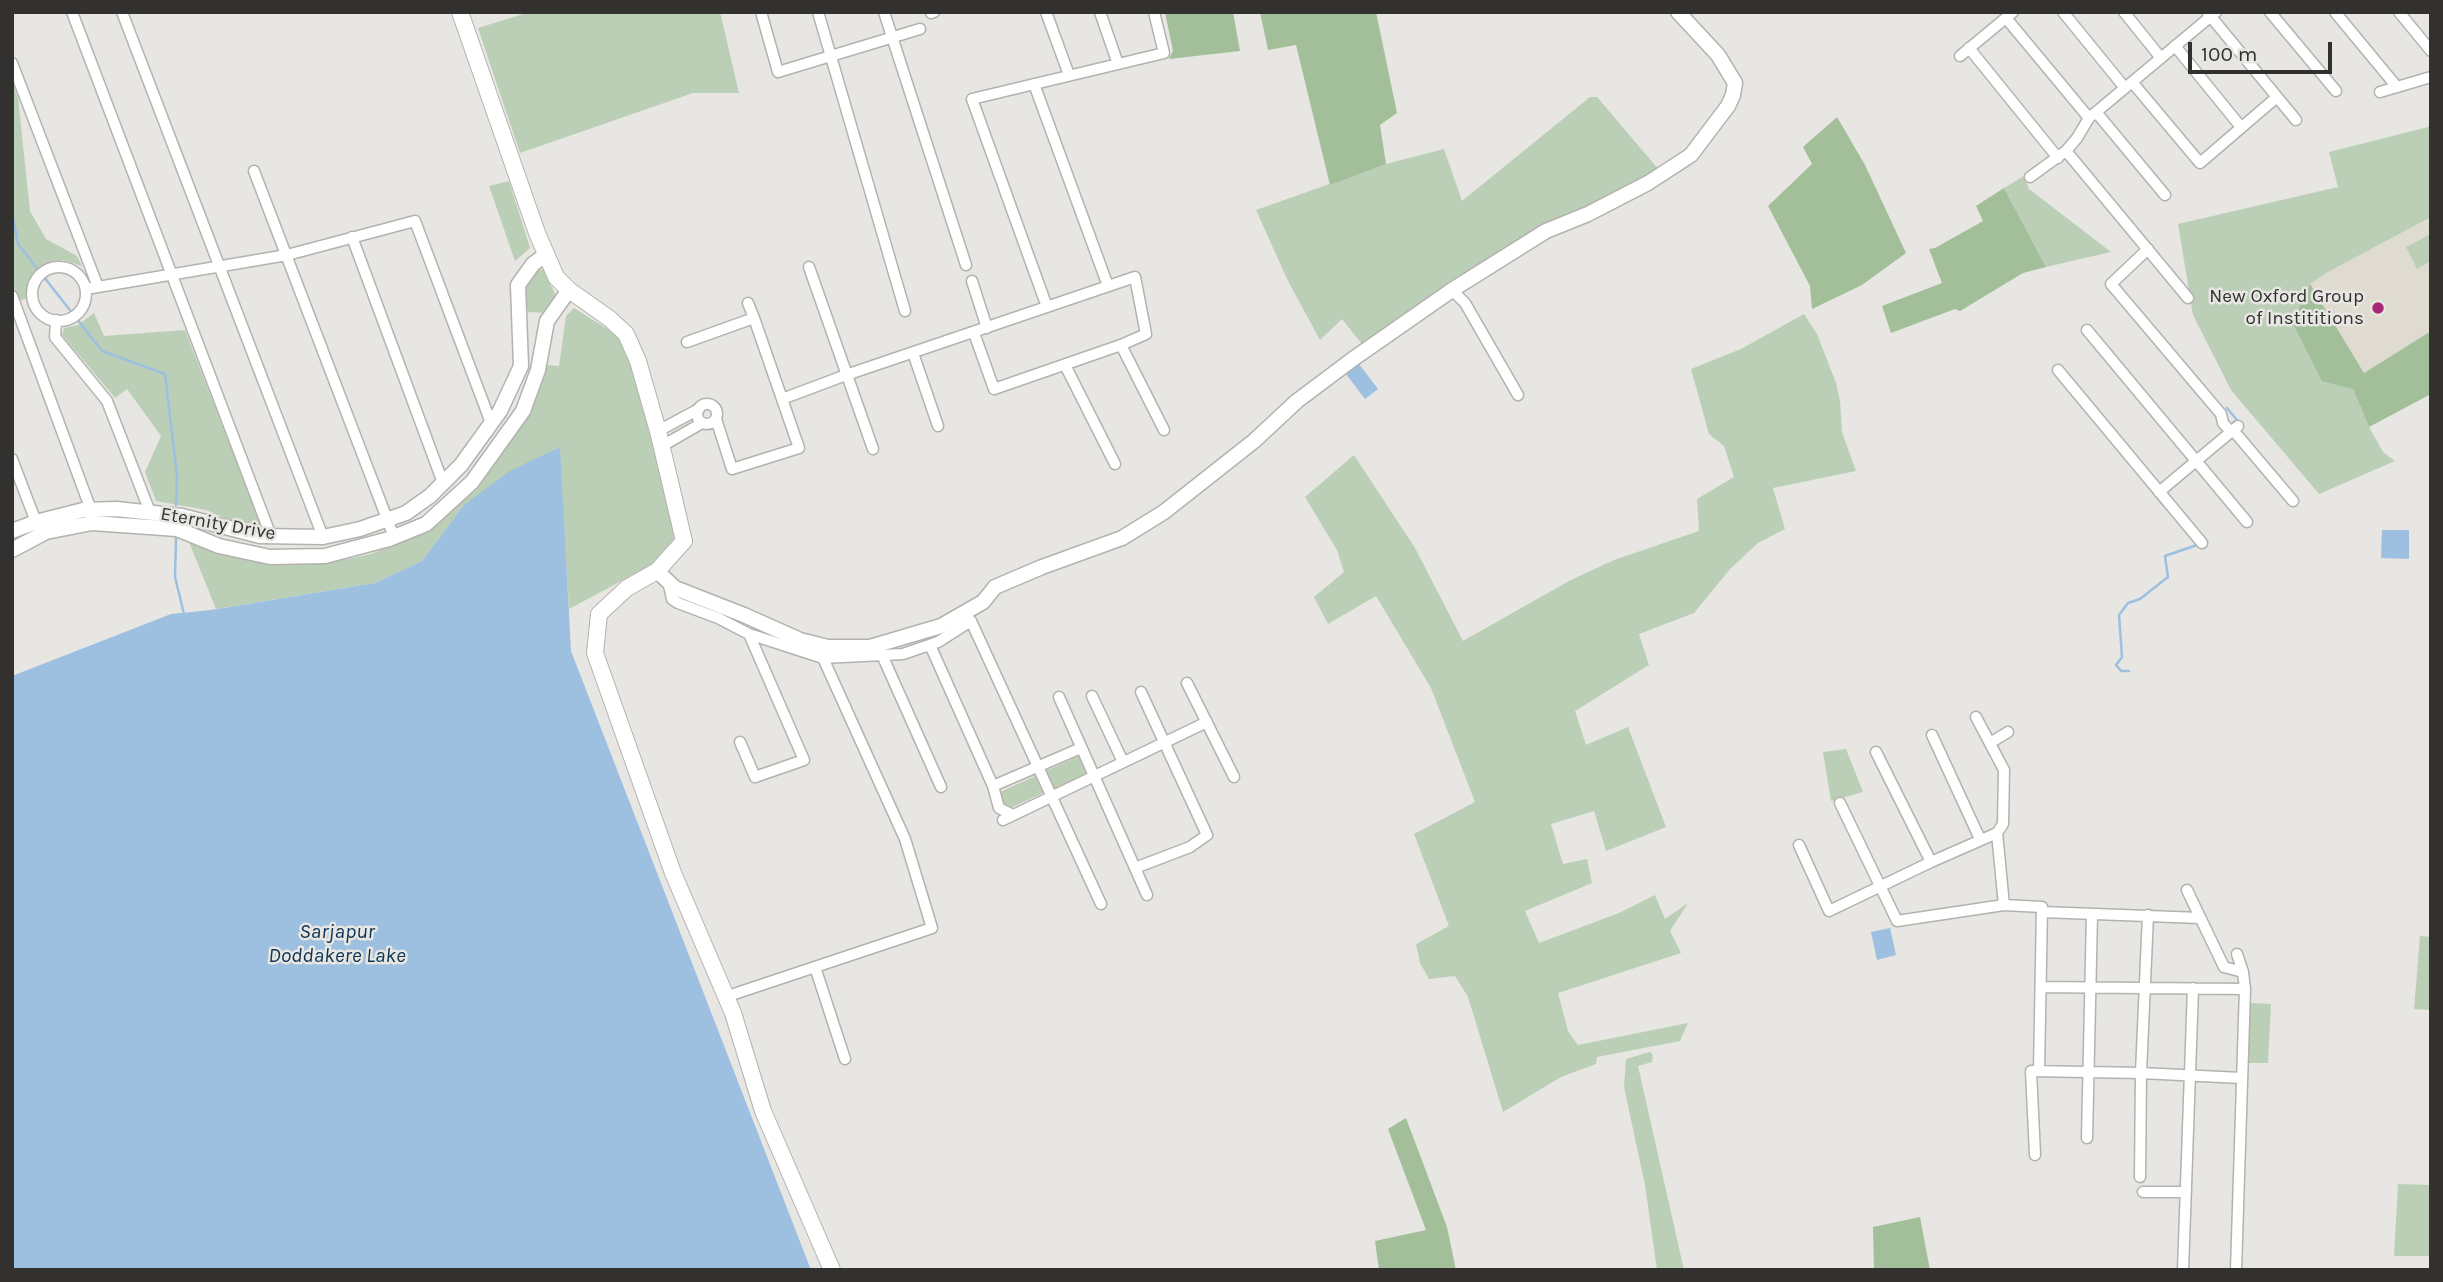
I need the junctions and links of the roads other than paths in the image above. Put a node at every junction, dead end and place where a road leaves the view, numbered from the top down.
1 (72, 12) edge
2 (122, 12) edge
3 (460, 12) edge
4 (761, 12) edge
5 (818, 12) edge
6 (884, 12) edge
7 (1046, 12) edge
8 (1100, 12) edge
9 (1154, 12) edge
10 (1678, 12) edge
11 (2063, 12) edge
12 (2124, 12) edge
13 (2270, 12) edge
14 (2335, 12) edge
15 (2399, 12) edge
16 (2211, 14) edge
17 (2009, 15) edge
18 (920, 29) dead end
19 (892, 37) junction
20 (2175, 47) junction
21 (2431, 51) edge
22 (831, 56) junction
23 (2161, 58) junction
24 (12, 63) edge
25 (1118, 64) junction
26 (1069, 75) junction
27 (2431, 77) edge
28 (1034, 84) junction
29 (2128, 85) junction
30 (2397, 87) junction
31 (2336, 91) dead end
32 (2380, 92) dead end
33 (2277, 97) junction
34 (2093, 115) junction
35 (2296, 121) dead end
36 (2241, 127) junction
37 (2062, 154) junction
38 (254, 171) dead end
39 (2030, 177) dead end
40 (2165, 195) dead end
41 (352, 237) junction
42 (2148, 249) junction
43 (287, 255) junction
44 (545, 255) junction
45 (966, 265) dead end
46 (220, 267) junction
47 (809, 267) dead end
48 (173, 275) junction
49 (972, 281) dead end
50 (1108, 286) junction
51 (98, 287) junction
52 (86, 289) junction
53 (569, 290) junction
54 (1452, 290) junction
55 (12, 296) edge
56 (2188, 298) dead end
57 (748, 303) dead end
58 (35, 305) junction
59 (1047, 307) junction
60 (905, 311) dead end
61 (15, 313) edge
62 (754, 318) junction
63 (56, 320) junction
64 (988, 328) junction
65 (2087, 330) dead end
66 (974, 333) junction
67 (687, 342) dead end
68 (1121, 345) junction
69 (914, 353) junction
70 (1065, 365) junction
71 (2058, 370) dead end
72 (846, 375) junction
73 (1518, 395) dead end
74 (782, 398) junction
75 (699, 409) junction
76 (716, 419) junction
77 (491, 423) junction
78 (702, 423) junction
79 (938, 426) dead end
80 (2234, 429) junction
81 (1164, 430) dead end
82 (660, 439) junction
83 (873, 449) dead end
84 (12, 459) edge
85 (2196, 461) junction
86 (1115, 464) dead end
87 (443, 483) junction
88 (2159, 492) junction
89 (2293, 500) dead end
90 (91, 510) junction
91 (150, 512) junction
92 (387, 520) junction
93 (36, 522) junction
94 (2247, 522) dead end
95 (12, 531) edge
96 (271, 536) junction
97 (323, 537) junction
98 (394, 537) junction
99 (2202, 543) dead end
100 (12, 550) edge
101 (663, 576) junction
102 (749, 634) junction
103 (930, 645) junction
104 (882, 654) junction
105 (823, 658) junction
106 (1187, 683) dead end
107 (1141, 692) dead end
108 (1092, 696) dead end
109 (1059, 697) dead end
110 (1976, 717) dead end
111 (1207, 722) junction
112 (2008, 732) dead end
113 (1932, 735) dead end
114 (740, 742) dead end
115 (1165, 742) junction
116 (1990, 743) junction
117 (1081, 748) junction
118 (1876, 752) dead end
119 (1123, 762) junction
120 (1038, 768) junction
121 (1094, 776) junction
122 (1234, 777) dead end
123 (993, 786) junction
124 (941, 787) dead end
125 (1052, 797) junction
126 (1840, 803) dead end
127 (1997, 833) junction
128 (1980, 839) junction
129 (1798, 845) dead end
130 (1931, 862) junction
131 (1135, 868) junction
132 (1881, 887) junction
133 (2187, 890) dead end
134 (1147, 895) dead end
135 (1101, 904) dead end
136 (2004, 905) junction
137 (2042, 912) junction
138 (2092, 914) junction
139 (2148, 915) junction
140 (2200, 918) junction
141 (2236, 954) dead end
142 (815, 967) junction
143 (2243, 972) junction
144 (2041, 987) junction
145 (2090, 987) junction
146 (2145, 988) junction
147 (2193, 988) junction
148 (2245, 989) junction
149 (725, 997) junction
150 (845, 1059) dead end
151 (2039, 1071) junction
152 (2089, 1072) junction
153 (2141, 1073) junction
154 (2191, 1074) junction
155 (2241, 1078) junction
156 (2087, 1138) dead end
157 (2035, 1155) dead end
158 (2140, 1177) dead end
159 (2143, 1192) dead end
160 (2186, 1192) junction
161 (832, 1270) edge
162 (2183, 1270) edge
163 (2236, 1270) edge

1 - 48 street
2 - 46 street
3 - 44 main road
4 - 22 street
5 - 22 street
6 - 19 street
7 - 26 street
8 - 25 street
9 - 25 street
10 - 54 street
11 - 29 street
12 - 23 street
13 - 31 street
14 - 30 street
15 - 21 street
16 - 20 street
16 - 33 street
17 - 34 street
17 - 37 street
18 - 19 street
19 - 22 street
19 - 45 street
20 - 23 street
20 - 36 street
22 - 60 street
23 - 29 street
24 - 51 street
25 - 26 street
26 - 28 street
27 - 30 street
28 - 50 street
28 - 59 street
29 - 34 street
29 - 36 street
30 - 32 street
33 - 35 street
33 - 36 street
34 - 37 street
34 - 40 street
37 - 39 street
37 - 42 street
38 - 43 street
41 - 43 street
41 - 77 street
41 - 87 street
42 - 56 street
42 - 80 street
43 - 46 street
43 - 92 street
44 - 53 main road
44 - 77 street, Eternity Drive
46 - 48 street
46 - 97 street
47 - 72 street
48 - 51 street
48 - 96 street
49 - 64 street
50 - 59 street
50 - 68 street
51 - 52 street
52 - 58 street
52 - 63 street
53 - 82 main road
53 - 98 street, Eternity Drive
54 - 73 street
54 - 101 street
55 - 61 street
57 - 62 street
58 - 61 street
58 - 63 street
59 - 64 street
61 - 90 street
62 - 67 street
62 - 74 street
63 - 91 street
64 - 66 street
65 - 85 street
66 - 69 street
66 - 70 street
68 - 70 street
68 - 81 street
69 - 72 street
69 - 79 street
70 - 86 street
71 - 88 street
72 - 74 street
72 - 83 street
74 - 76 street
75 - 76 street
75 - 78 street
75 - 82 street
76 - 78 street
77 - 87 street, Eternity Drive
78 - 82 street
80 - 85 street
80 - 89 street
82 - 101 main road
84 - 93 street
85 - 88 street
85 - 94 street
87 - 92 street, Eternity Drive
88 - 99 street
90 - 91 street, Eternity Drive
90 - 93 street, Eternity Drive
91 - 96 street, Eternity Drive
92 - 97 street, Eternity Drive
92 - 98 street
93 - 95 street, Eternity Drive
96 - 97 street, Eternity Drive
98 - 100 street, Eternity Drive
101 - 102 street
101 - 149 main road
102 - 105 street
102 - 114 street
103 - 104 street
103 - 120 street
103 - 123 street
104 - 105 street
104 - 124 street
105 - 142 street
106 - 111 street
107 - 115 street
108 - 119 street
109 - 117 street
110 - 116 street
111 - 115 street
111 - 122 street
112 - 116 street
113 - 128 street
115 - 119 street
115 - 131 street
116 - 127 street
117 - 120 street
117 - 121 street
118 - 130 street
119 - 121 street
120 - 123 street
120 - 125 street
121 - 125 street
121 - 131 street
123 - 125 street
125 - 135 street
126 - 132 street
127 - 128 street
127 - 136 street
128 - 130 street
129 - 132 street
130 - 132 street
131 - 134 street
132 - 136 street
133 - 140 street
136 - 137 street
137 - 138 street
137 - 144 street
138 - 139 street
138 - 145 street
139 - 140 street
139 - 146 street
140 - 143 street
141 - 143 street
142 - 149 street
142 - 150 street
143 - 148 street
144 - 145 street
144 - 151 street
145 - 146 street
145 - 152 street
146 - 147 street
146 - 153 street
147 - 148 street
147 - 154 street
148 - 155 street
149 - 161 main road
151 - 152 street
151 - 157 street
152 - 153 street
152 - 156 street
153 - 154 street
153 - 158 street
154 - 155 street
154 - 160 street
155 - 163 street
159 - 160 street
160 - 162 street

